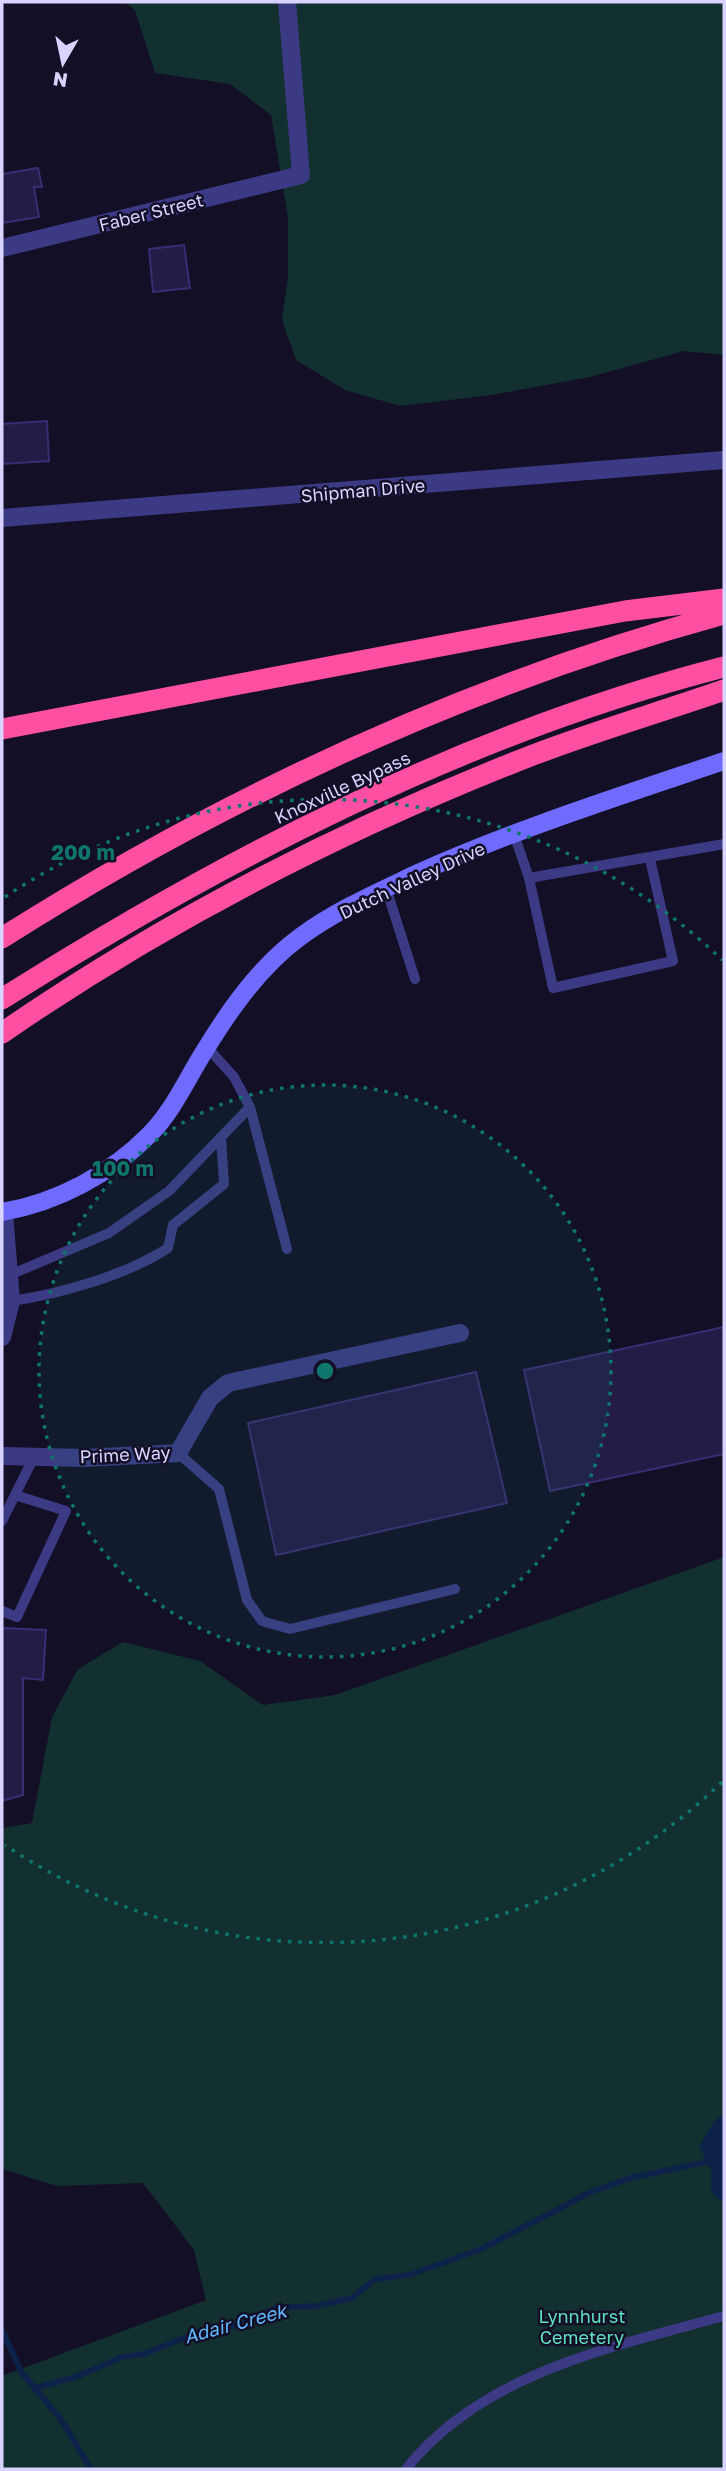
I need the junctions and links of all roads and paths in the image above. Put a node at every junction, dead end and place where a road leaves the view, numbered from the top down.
1 (287, 2) edge
2 (2, 248) edge
3 (724, 460) edge
4 (2, 518) edge
5 (724, 599) edge
6 (724, 614) edge
7 (724, 667) edge
8 (724, 690) edge
9 (2, 729) edge
10 (724, 761) edge
11 (514, 834) junction
12 (724, 844) edge
13 (650, 859) junction
14 (528, 878) junction
15 (386, 888) junction
16 (2, 938) edge
17 (415, 979) dead end
18 (2, 999) edge
19 (2, 1033) edge
20 (207, 1047) junction
21 (250, 1107) junction
22 (221, 1138) junction
23 (3, 1212) edge
24 (287, 1249) dead end
25 (12, 1274) junction
26 (12, 1301) junction
27 (460, 1333) dead end
28 (2, 1337) edge
29 (178, 1453) junction
30 (2, 1456) edge
31 (34, 1457) junction
32 (15, 1495) junction
33 (2, 1521) edge
34 (455, 1589) dead end
35 (2, 1611) edge
36 (724, 2316) edge
37 (406, 2469) edge

1 - 2 street, Faber Street
3 - 4 street, Shipman Drive
5 - 9 highway
6 - 16 highway, Knoxville Bypass
7 - 18 highway, Knoxville Bypass
8 - 19 highway
10 - 11 street, Dutch Valley Drive
11 - 14 lane
11 - 15 street, Dutch Valley Drive
12 - 13 lane
13 - 14 lane
13 - 14 lane
15 - 17 lane
15 - 20 street, Dutch Valley Drive
20 - 21 lane
20 - 23 street, Dutch Valley Drive
21 - 22 lane
21 - 24 lane
22 - 25 lane
22 - 26 lane
23 - 25 street
25 - 26 street
26 - 28 street
27 - 29 street, Prime Way
29 - 31 street, Prime Way
29 - 34 lane
30 - 31 street, Prime Way
31 - 32 lane
32 - 33 lane
32 - 35 lane
36 - 37 lane

